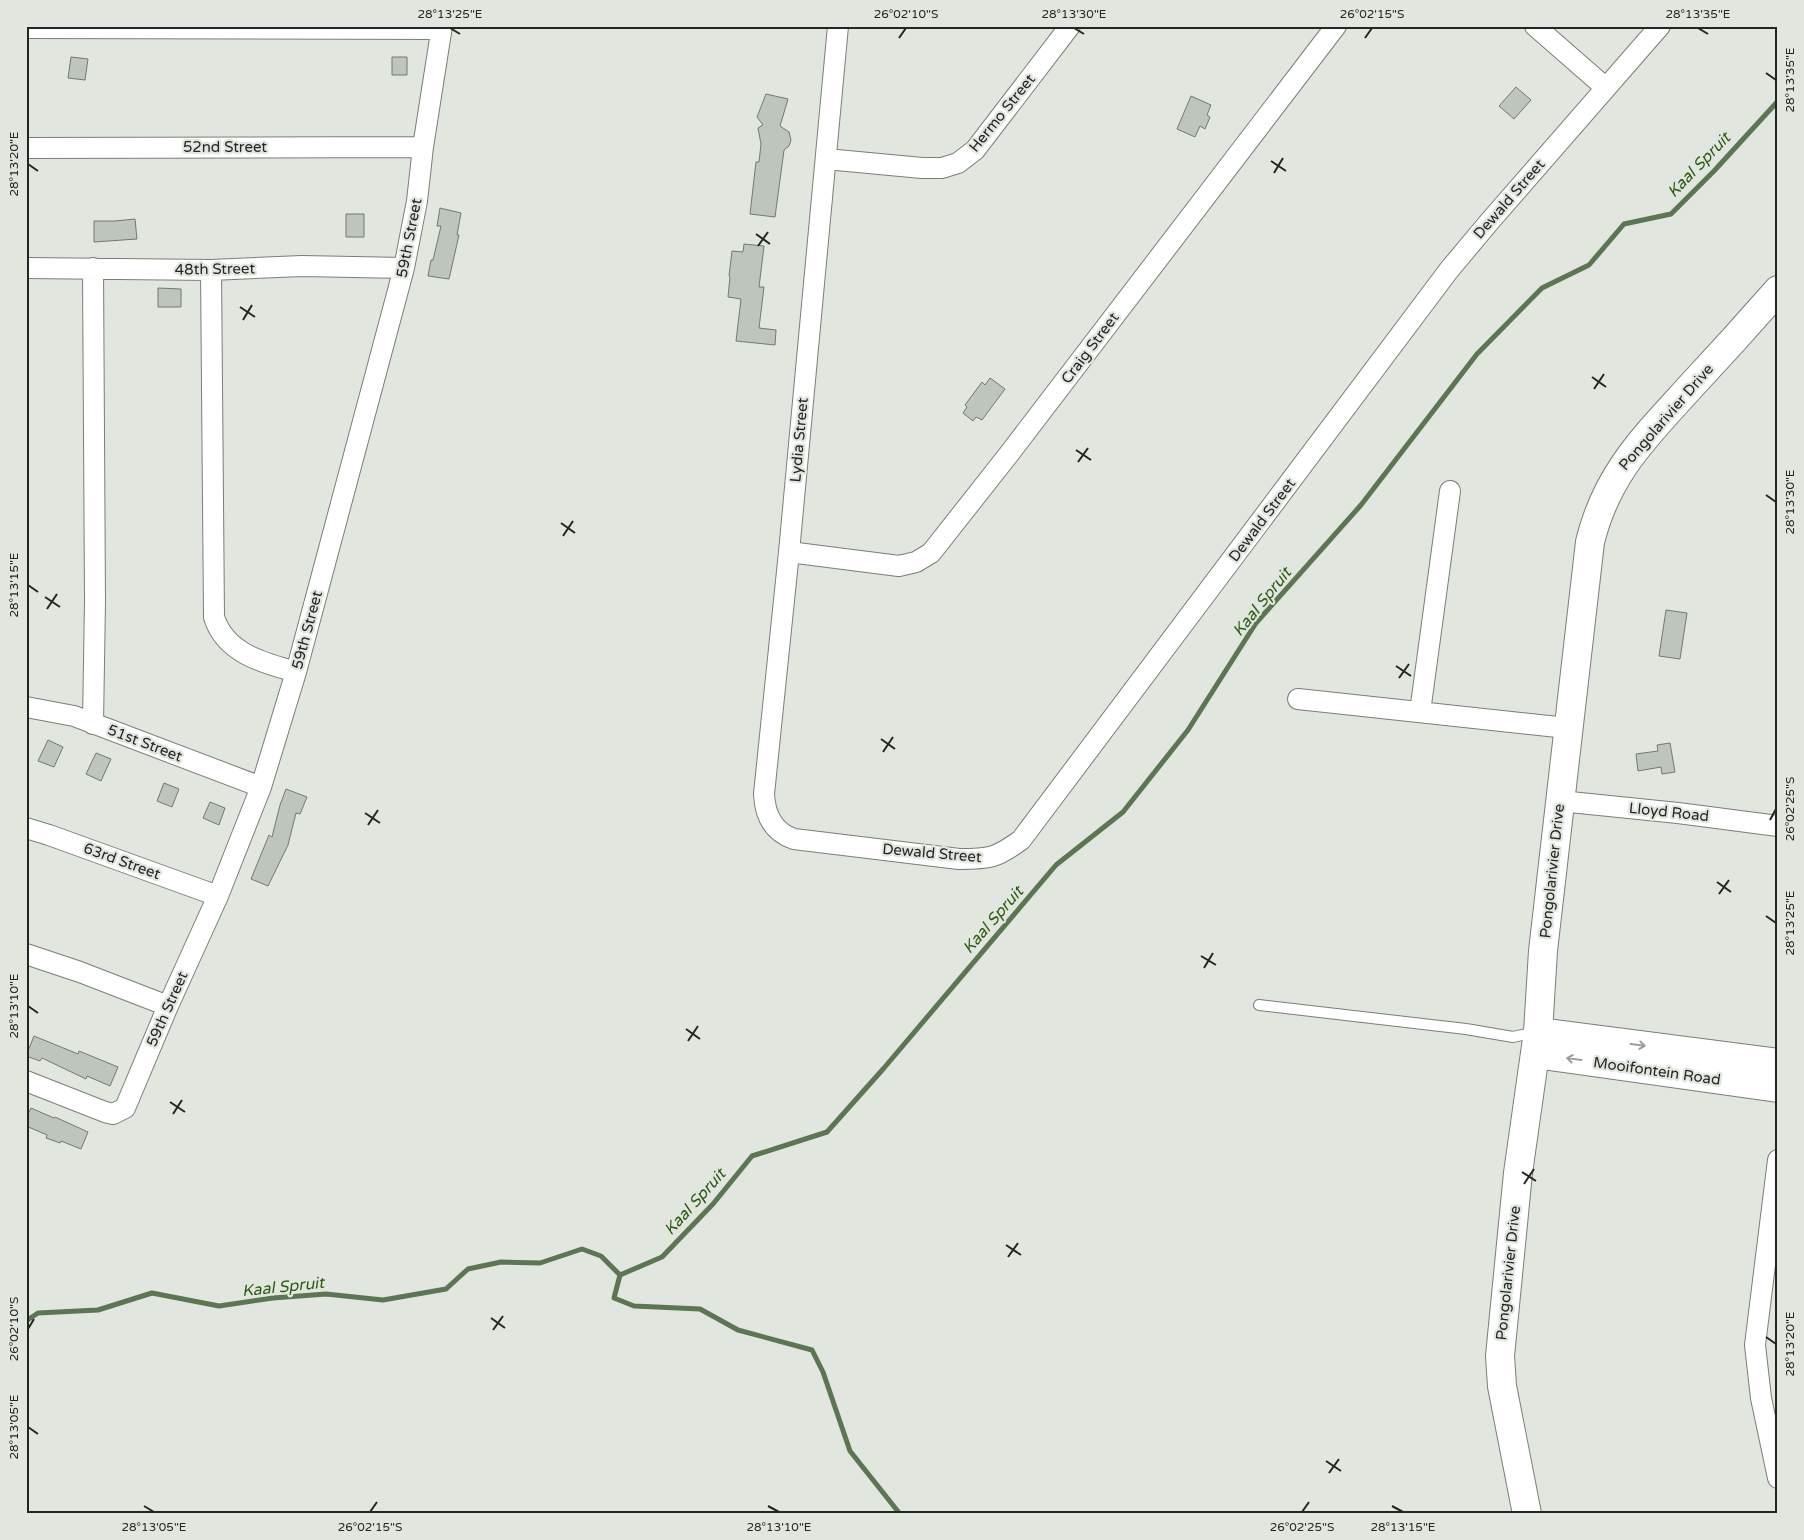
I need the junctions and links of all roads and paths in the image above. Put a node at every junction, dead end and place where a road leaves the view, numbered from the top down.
1 (838, 26) edge
2 (1070, 26) edge
3 (1336, 26) edge
4 (1535, 26) edge
5 (1660, 26) edge
6 (26, 28) edge
7 (442, 28) edge
8 (1606, 88) junction
9 (423, 147) junction
10 (26, 148) edge
11 (826, 159) junction
12 (26, 268) edge
13 (93, 268) junction
14 (404, 268) junction
15 (211, 270) junction
16 (1778, 290) edge
17 (1450, 491) dead end
18 (789, 552) junction
19 (296, 672) junction
20 (1298, 699) dead end
21 (26, 707) edge
22 (1420, 712) junction
23 (93, 724) junction
24 (1568, 728) junction
25 (261, 787) junction
26 (1560, 801) junction
27 (1778, 826) edge
28 (26, 828) edge
29 (794, 839) joint
30 (218, 896) junction
31 (26, 954) edge
32 (1259, 1005) dead end
33 (168, 1006) junction
34 (1527, 1043) junction
35 (1778, 1063) edge
36 (26, 1081) edge
37 (1778, 1088) edge
38 (1778, 1160) edge
39 (1778, 1478) edge
40 (1527, 1514) edge

1 - 11 street, Lydia Street
2 - 11 street, Hermo Street
3 - 18 street, Craig Street
4 - 8 street
5 - 8 street, Dewald Street
6 - 7 street
7 - 9 street, 59th Street
8 - 29 street, Dewald Street
9 - 10 street, 52nd Street
9 - 14 street, 59th Street
11 - 18 street, Lydia Street
12 - 13 street, 48th Street
13 - 15 street, 48th Street
13 - 23 street
14 - 15 street, 48th Street
14 - 19 street, 59th Street
15 - 19 street
16 - 24 street, Pongolarivier Drive
17 - 22 street
18 - 29 street, Lydia Street
19 - 25 street, 59th Street
20 - 22 street
21 - 23 street, 51st Street
22 - 24 street
23 - 25 street, 51st Street
24 - 26 street, Pongolarivier Drive
25 - 30 street, 59th Street
26 - 27 street, Lloyd Road
26 - 34 street, Pongolarivier Drive
28 - 30 street, 63rd Street
30 - 33 street, 59th Street
31 - 33 street
32 - 34 lane
33 - 36 street, 59th Street
34 -> 35 street, Mooifontein Road
37 -> 34 street, Mooifontein Road
34 - 40 street, Pongolarivier Drive
38 - 39 street

